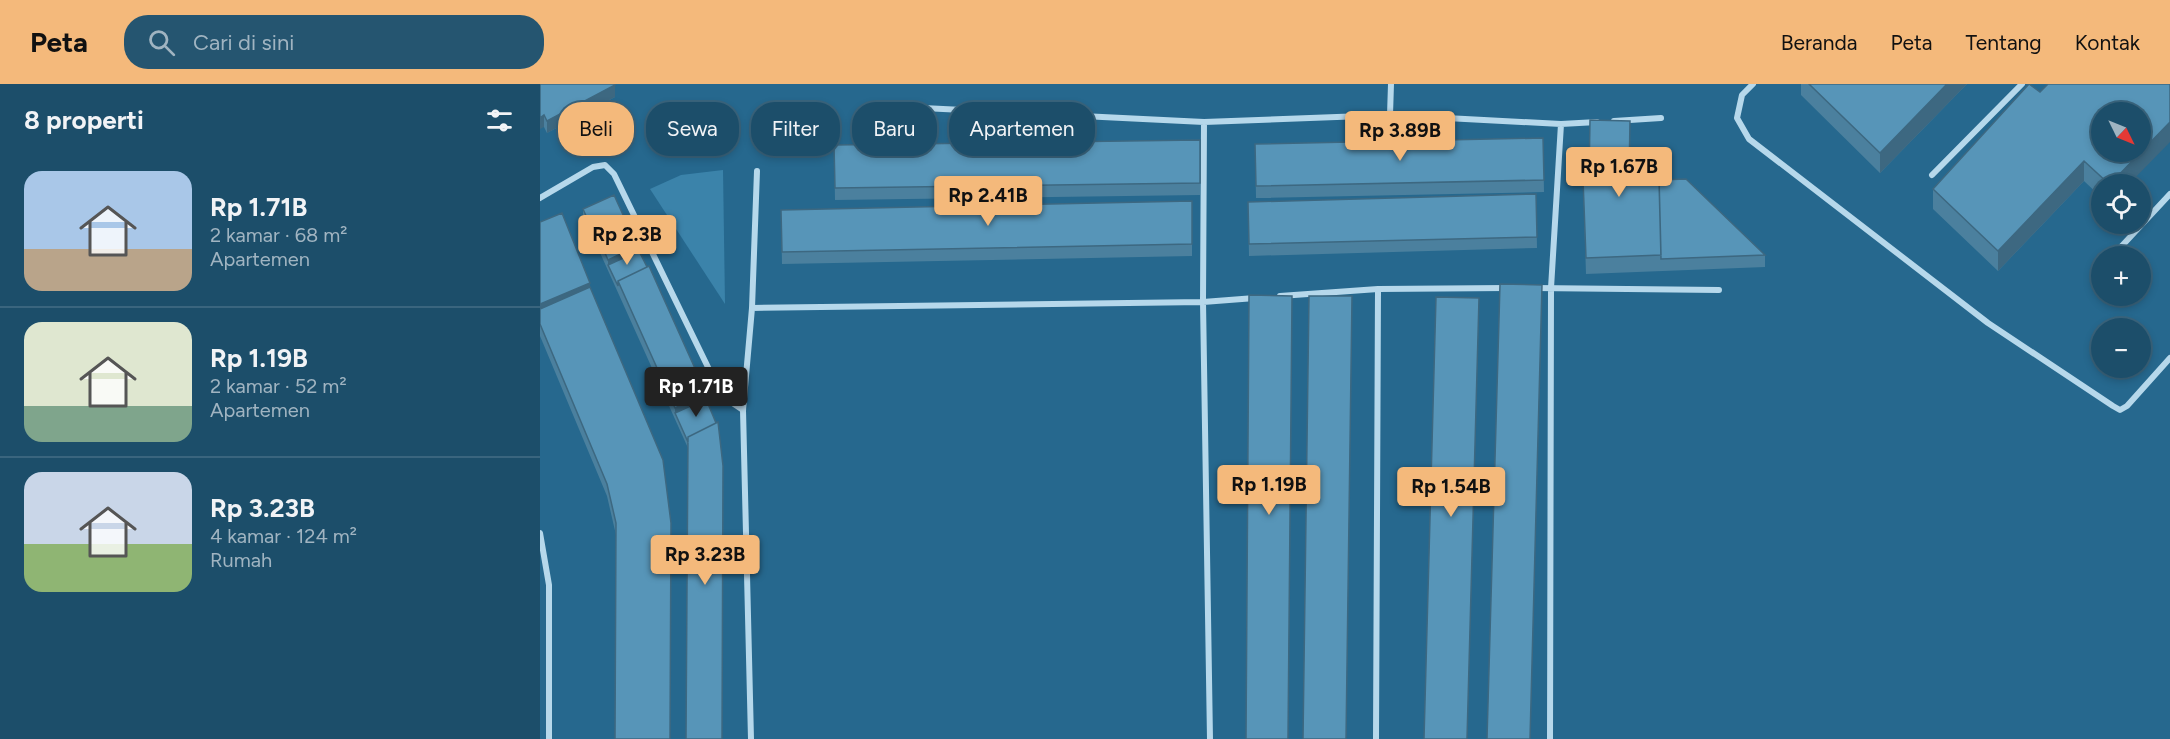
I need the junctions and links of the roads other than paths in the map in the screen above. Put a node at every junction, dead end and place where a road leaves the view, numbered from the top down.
1 (1391, 84) edge
2 (1753, 84) edge
3 (2022, 84) edge
4 (937, 109) edge
5 (1390, 115) junction
6 (1661, 118) dead end
7 (1204, 122) junction
8 (1561, 124) junction
9 (757, 171) dead end
10 (1932, 174) dead end
11 (2170, 194) edge
12 (540, 198) edge
13 (2122, 246) edge
14 (1516, 288) edge
15 (1528, 288) edge
16 (1551, 288) junction
17 (1378, 289) junction
18 (1719, 290) dead end
19 (1273, 297) edge
20 (1262, 298) edge
21 (1203, 302) junction
22 (752, 308) junction
23 (2170, 358) edge
24 (742, 410) junction
25 (540, 533) edge
26 (549, 739) edge
27 (751, 739) edge
28 (1210, 739) edge
29 (1376, 739) edge
30 (1550, 739) edge

1 - 5 street
2 - 23 street
3 - 10 street
4 - 7 street
5 - 7 street
5 - 8 street
6 - 8 street
7 - 21 street
8 - 16 street
9 - 22 street
11 - 13 street
12 - 24 street
14 - 17 street
15 - 16 street
16 - 18 street
16 - 30 street
17 - 19 street
17 - 29 street
20 - 21 street
21 - 22 street
21 - 28 street
22 - 24 street
24 - 27 street
25 - 26 street

